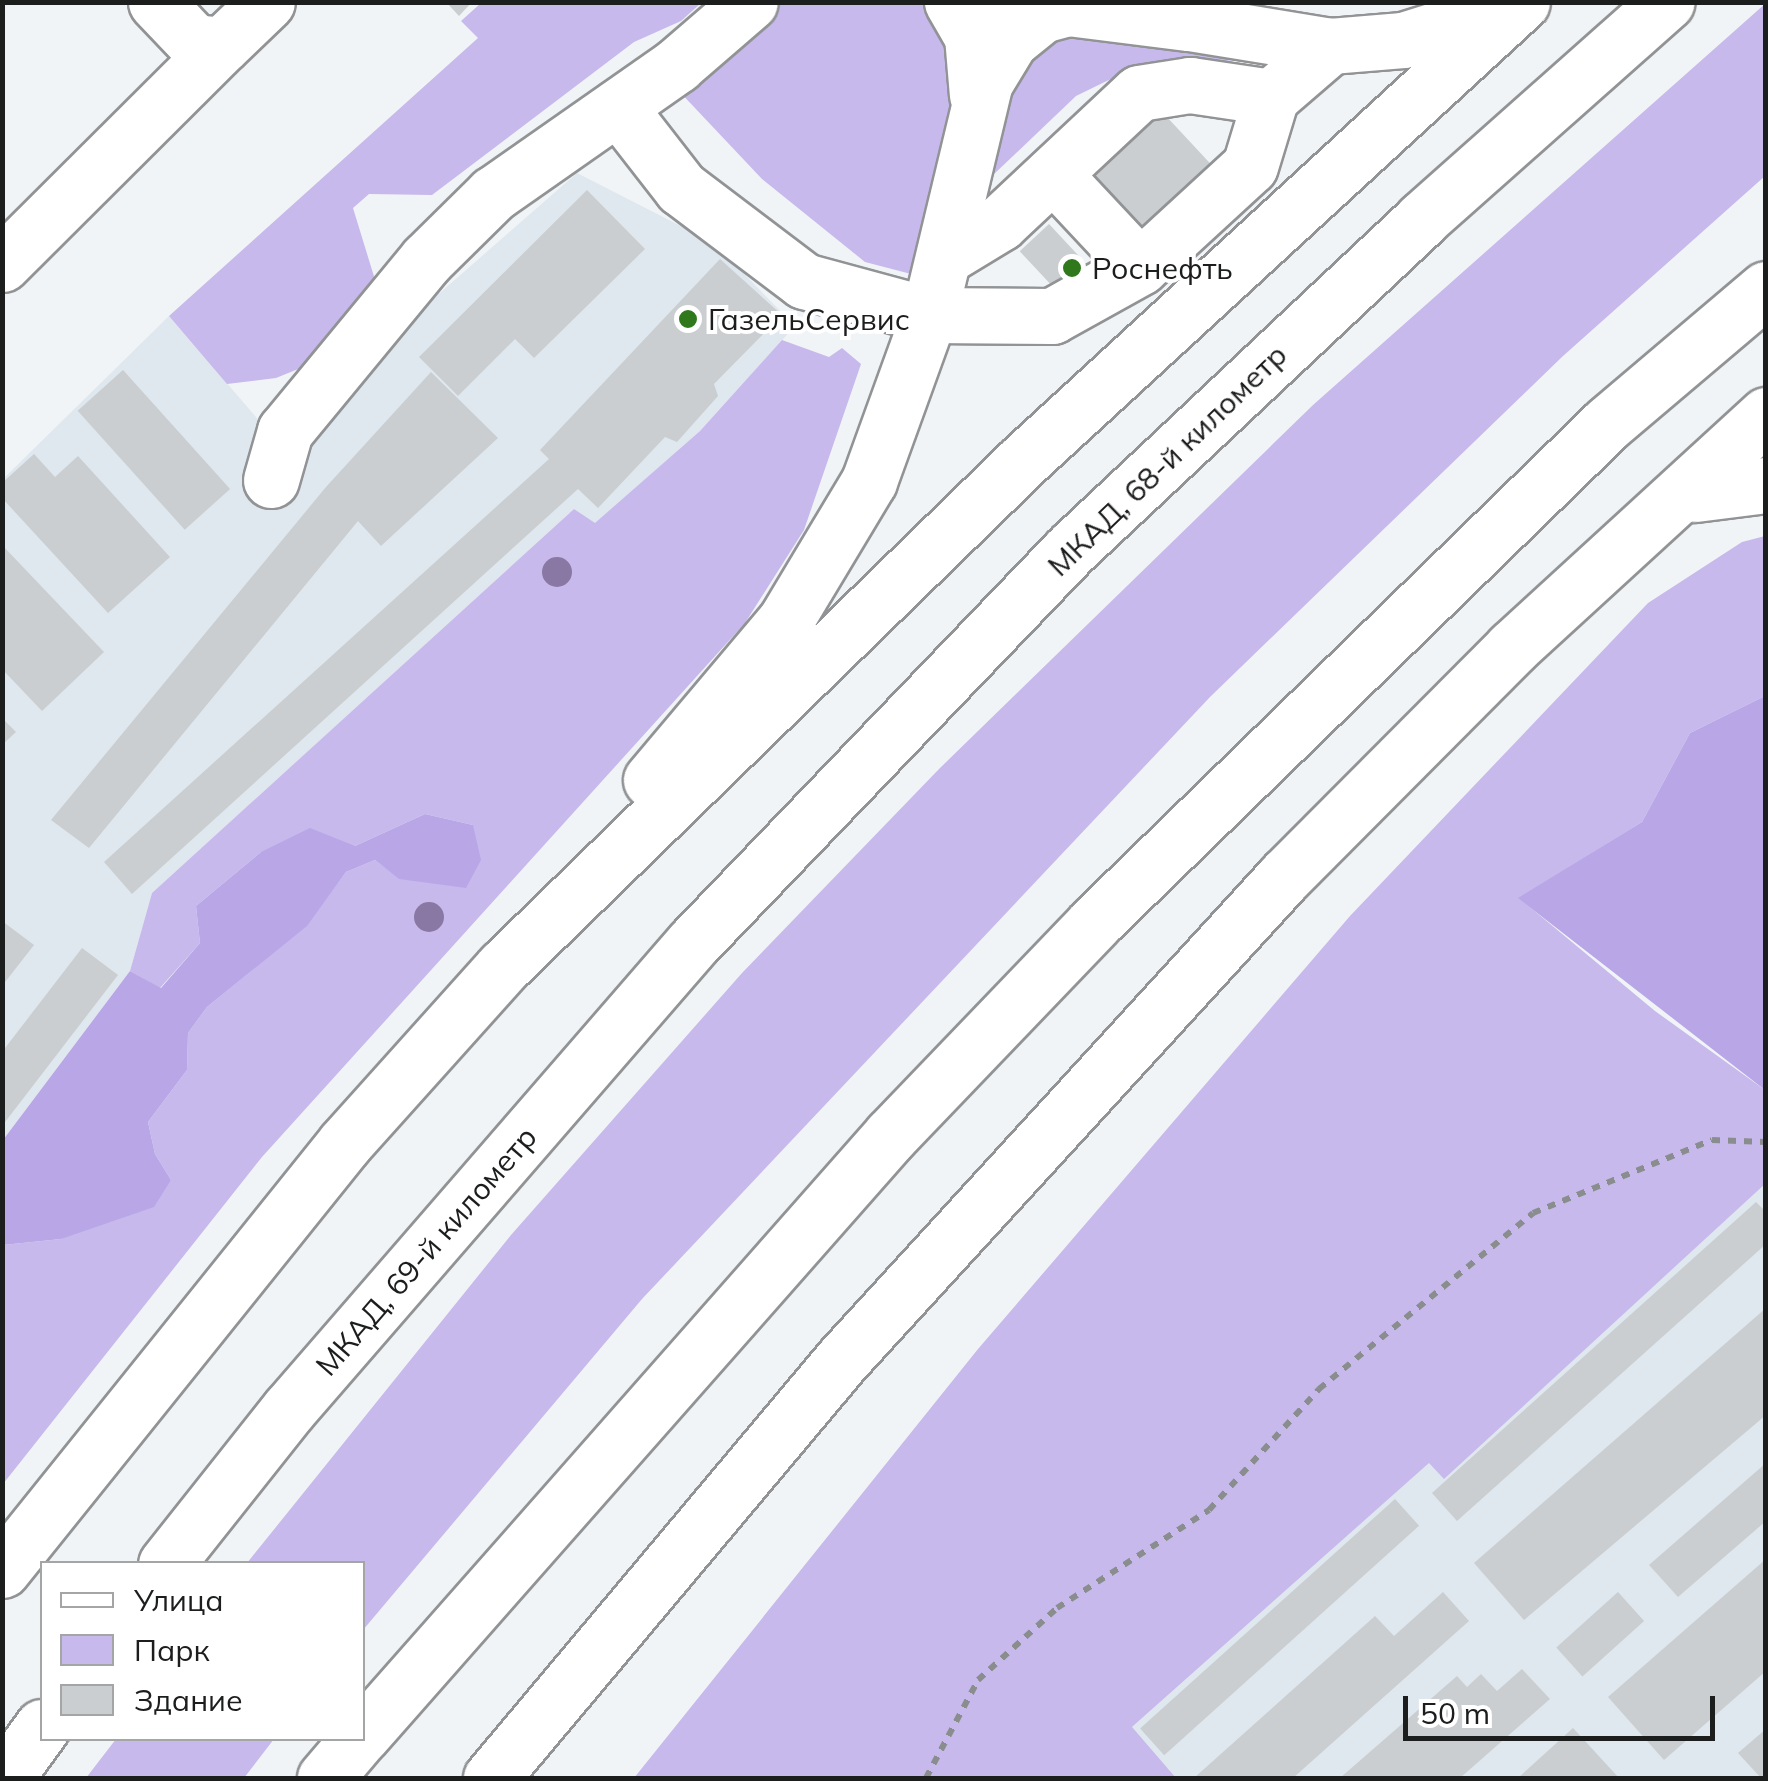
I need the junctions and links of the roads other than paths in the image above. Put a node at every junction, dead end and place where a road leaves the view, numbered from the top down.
1 (156, 2) edge
2 (268, 2) edge
3 (750, 2) edge
4 (952, 2) edge
5 (1004, 2) edge
6 (1137, 2) edge
7 (1497, 2) edge
8 (1522, 2) edge
9 (1666, 2) edge
10 (1190, 23) junction
11 (222, 45) junction
12 (1330, 46) junction
13 (977, 95) junction
14 (1271, 97) junction
15 (618, 106) junction
16 (1053, 174) junction
17 (944, 257) junction
18 (2, 264) edge
19 (1140, 267) junction
20 (1766, 288) edge
21 (929, 315) junction
22 (1766, 415) edge
23 (1766, 454) edge
24 (271, 480) dead end
25 (1766, 485) edge
26 (1696, 494) junction
27 (1640, 530) junction
28 (694, 943) joint
29 (503, 967) junction
30 (168, 1561) edge
31 (2, 1570) edge
32 (40, 1730) edge
33 (365, 1732) edge
34 (357, 1741) edge
35 (4, 1778) edge
36 (325, 1778) edge
37 (491, 1778) edge

1 - 11 main road
2 - 11 main road
3 - 15 main road
4 - 13 main road
5 - 13 main road
6 - 10 main road
7 - 12 main road
8 - 29 main road
9 - 28 main road, МКАД, 68-й километр
10 - 12 main road
10 - 13 main road
11 - 18 main road
12 - 14 main road
13 - 17 main road
14 - 16 main road
14 - 19 main road
15 - 21 main road
15 - 24 main road
16 - 17 main road
16 - 19 main road
17 - 21 main road
19 - 21 main road
20 - 33 main road
21 - 29 main road
22 - 27 main road
23 - 26 main road
25 - 26 main road
26 - 27 main road
27 - 37 main road
28 - 30 main road, МКАД, 69-й километр
29 - 31 main road
32 - 35 main road
34 - 36 main road

